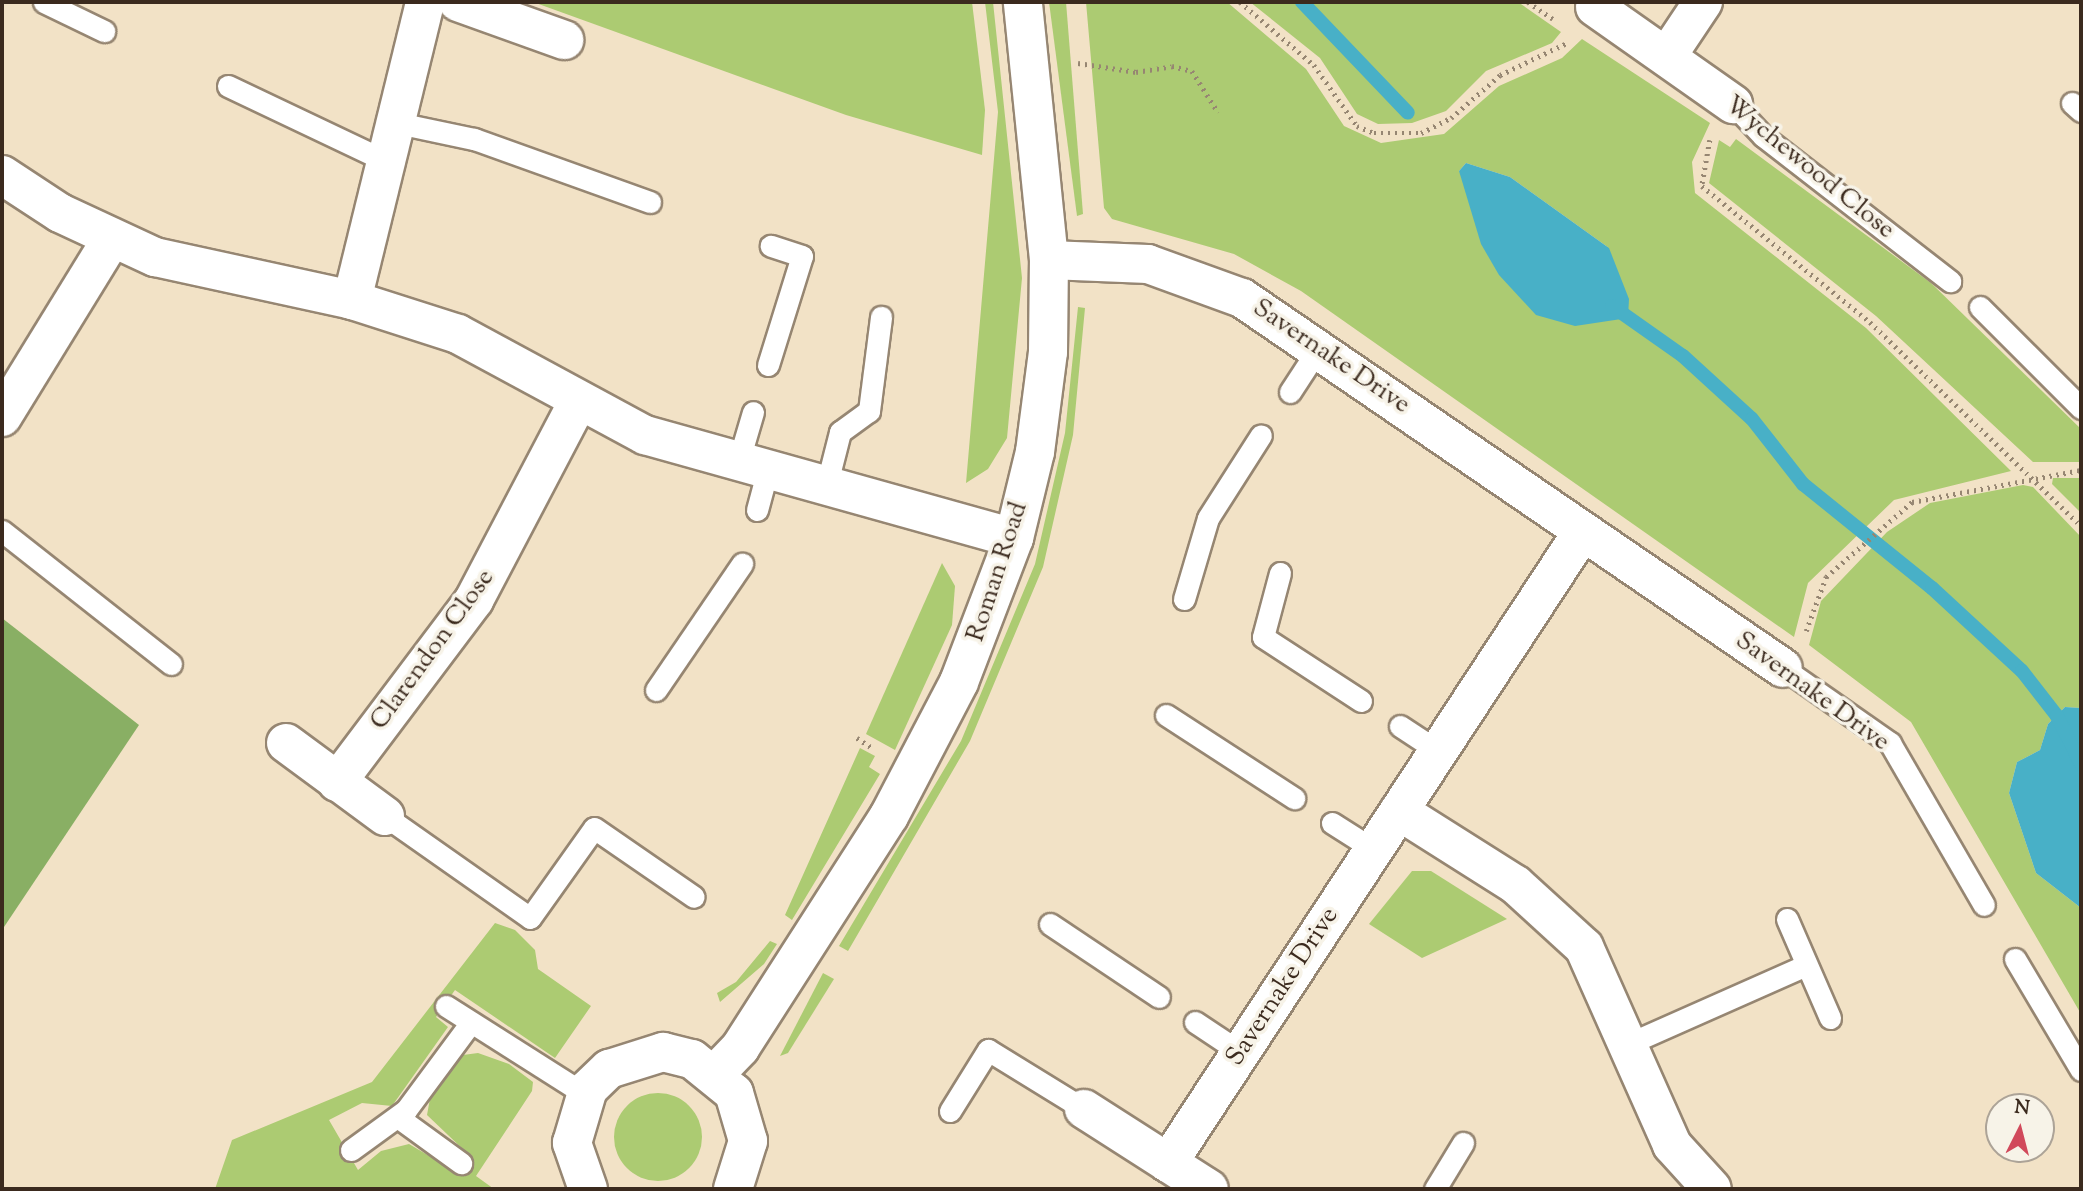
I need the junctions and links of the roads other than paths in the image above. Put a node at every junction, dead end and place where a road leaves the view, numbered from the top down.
1 (44, 2) edge
2 (425, 2) edge
3 (458, 2) edge
4 (1023, 2) edge
5 (1703, 2) edge
6 (1591, 4) edge
7 (104, 31) dead end
8 (564, 40) dead end
9 (1667, 56) junction
10 (228, 86) dead end
11 (1733, 104) joint
12 (393, 122) junction
13 (384, 160) junction
14 (2, 175) edge
15 (650, 201) dead end
16 (111, 240) junction
17 (771, 246) dead end
18 (1049, 260) junction
19 (1950, 281) dead end
20 (352, 300) junction
21 (1980, 307) dead end
22 (881, 317) dead end
23 (1318, 349) junction
24 (768, 365) dead end
25 (1290, 391) dead end
26 (578, 402) junction
27 (2081, 408) edge
28 (754, 412) dead end
29 (2, 417) edge
30 (1261, 436) dead end
31 (752, 467) junction
32 (826, 487) junction
33 (757, 510) dead end
34 (2, 531) edge
35 (1583, 531) junction
36 (1014, 538) junction
37 (742, 564) dead end
38 (1280, 573) dead end
39 (1184, 599) dead end
40 (171, 664) dead end
41 (1783, 668) joint
42 (656, 690) dead end
43 (1362, 701) dead end
44 (1166, 715) dead end
45 (1400, 726) dead end
46 (286, 743) dead end
47 (1438, 751) junction
48 (337, 782) junction
49 (1294, 798) dead end
50 (1399, 811) junction
51 (385, 816) joint
52 (1332, 823) dead end
53 (1373, 849) junction
54 (694, 897) dead end
55 (1984, 905) dead end
56 (1787, 919) dead end
57 (1050, 924) dead end
58 (2015, 959) dead end
59 (1806, 965) junction
60 (1159, 997) dead end
61 (446, 1006) dead end
62 (1830, 1018) dead end
63 (471, 1022) junction
64 (1195, 1022) dead end
65 (1628, 1044) junction
66 (1240, 1052) junction
67 (2081, 1070) edge
68 (716, 1073) junction
69 (586, 1095) junction
70 (1084, 1109) joint
71 (950, 1111) dead end
72 (398, 1118) junction
73 (1464, 1143) dead end
74 (351, 1150) dead end
75 (461, 1163) dead end
76 (1168, 1163) junction
77 (736, 1188) edge
78 (588, 1189) edge
79 (1209, 1189) edge
80 (1435, 1189) edge
81 (1712, 1189) edge

1 - 7 lane
2 - 12 street
3 - 8 street
4 - 18 street, Roman Road
5 - 9 street
6 - 9 street, Wychewood Close
9 - 11 street, Wychewood Close
10 - 13 lane
11 - 19 lane, Wychewood Close
12 - 13 street
12 - 15 lane
13 - 20 street
14 - 16 street
16 - 20 street
16 - 29 street
17 - 24 lane
18 - 23 street, Savernake Drive
18 - 36 street, Roman Road
20 - 26 street
21 - 27 lane
22 - 32 lane
23 - 25 lane
23 - 35 street, Savernake Drive
26 - 31 street
26 - 48 street, Clarendon Close
28 - 31 lane
30 - 39 lane
31 - 32 street
31 - 33 lane
32 - 36 street
34 - 40 lane
35 - 41 street, Savernake Drive
35 - 47 street, Savernake Drive
36 - 68 street, Roman Road
37 - 42 lane
38 - 43 lane
41 - 55 lane, Savernake Drive
44 - 49 lane
45 - 47 lane
46 - 48 street
47 - 50 street, Savernake Drive
48 - 51 street
50 - 53 street, Savernake Drive
50 - 65 street
51 - 54 lane
52 - 53 lane
53 - 66 street, Savernake Drive
56 - 59 lane
57 - 60 lane
58 - 67 lane
59 - 62 lane
59 - 65 lane
61 - 63 lane
63 - 69 lane
63 - 72 lane
64 - 66 lane
65 - 81 street
66 - 76 street, Savernake Drive
68 - 69 street
68 - 77 street
69 - 78 street
70 - 71 lane
70 - 76 street
72 - 74 lane
72 - 75 lane
73 - 80 lane
76 - 79 street

